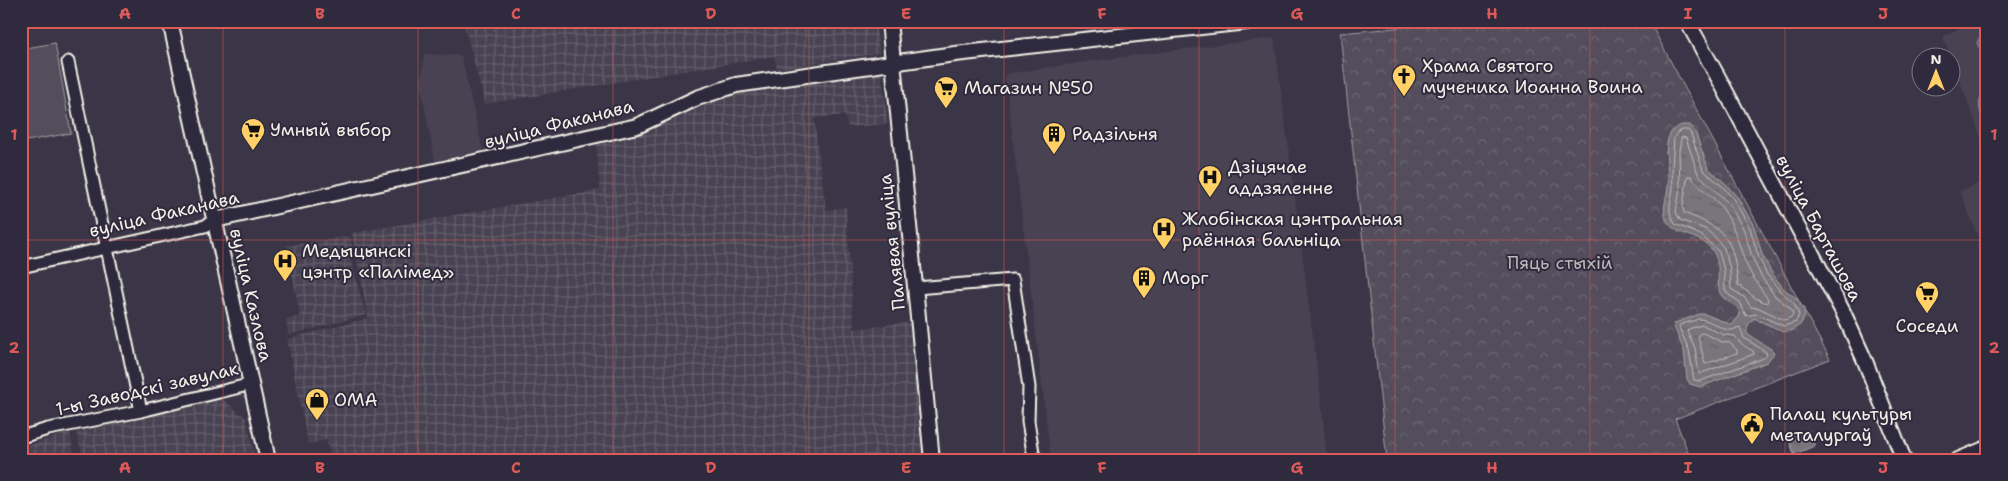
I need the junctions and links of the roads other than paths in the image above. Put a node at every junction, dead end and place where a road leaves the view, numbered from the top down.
1 (170, 21) edge
2 (889, 21) edge
3 (1256, 21) edge
4 (1686, 21) edge
5 (68, 62) dead end
6 (893, 62) junction
7 (215, 220) junction
8 (106, 247) junction
9 (21, 267) edge
10 (916, 288) junction
11 (252, 384) junction
12 (140, 411) junction
13 (21, 437) edge
14 (1987, 448) edge
15 (268, 460) edge
16 (932, 460) edge
17 (1030, 460) edge
18 (1904, 460) edge
19 (1958, 460) edge

1 - 7 main road, вуліца Казлова
2 - 6 main road, Палявая вуліца
3 - 6 main road, вуліца Факанава
4 - 18 main road, вуліца Барташова
5 - 8 street
6 - 7 main road, вуліца Факанава
6 - 10 main road, Палявая вуліца
7 - 8 street, вуліца Факанава
7 - 11 main road, вуліца Казлова
8 - 9 street, вуліца Факанава
8 - 12 street
10 - 16 main road, Палявая вуліца
10 - 17 street
11 - 12 street, 1-ы Заводскі завулак
11 - 15 main road, вуліца Казлова
12 - 13 street, 1-ы Заводскі завулак
14 - 19 main road

